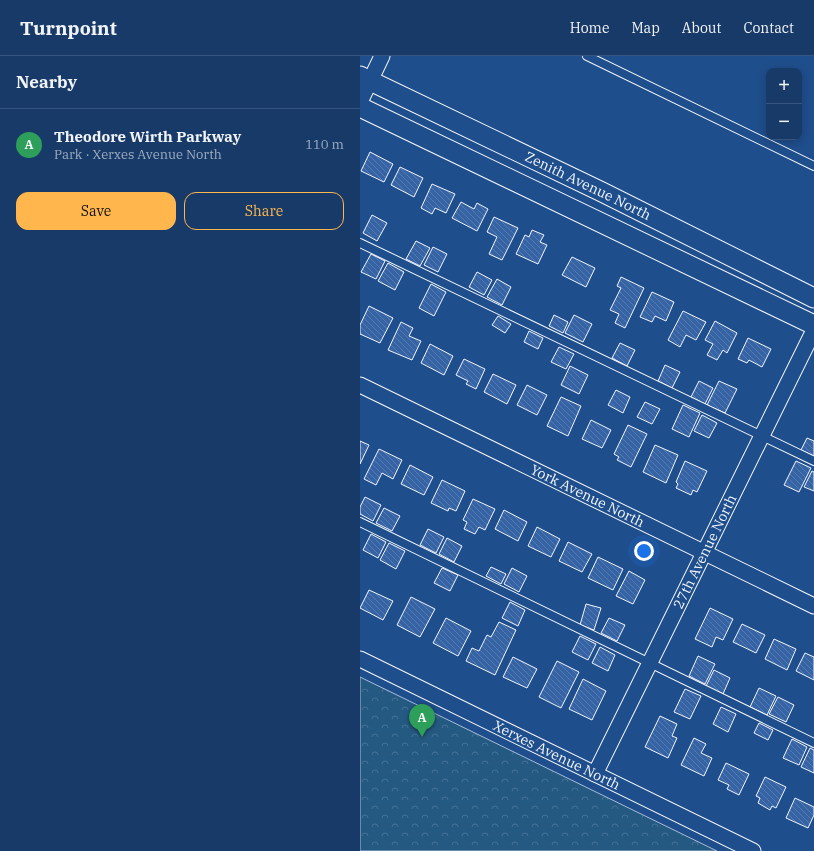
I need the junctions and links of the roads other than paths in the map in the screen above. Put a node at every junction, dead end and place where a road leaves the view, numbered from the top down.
1 (382, 56) edge
2 (587, 56) edge
3 (365, 79) edge
4 (360, 102) edge
5 (360, 107) edge
6 (814, 166) edge
7 (602, 192) junction
8 (590, 217) junction
9 (360, 243) edge
10 (814, 298) edge
11 (814, 325) edge
12 (814, 330) edge
13 (360, 385) edge
14 (762, 436) junction
15 (814, 461) edge
16 (360, 522) edge
17 (704, 553) junction
18 (814, 606) edge
19 (360, 659) edge
20 (650, 662) junction
21 (814, 743) edge
22 (595, 774) junction
23 (753, 851) edge

1 - 3 street
2 - 6 lane
3 - 4 street
3 - 7 street, Zenith Avenue North
5 - 8 street, Zenith Avenue North
7 - 8 street
7 - 10 street, Zenith Avenue North
8 - 11 street, Zenith Avenue North
9 - 14 lane
12 - 14 street, 27th Avenue North
13 - 17 street, York Avenue North
14 - 15 lane
14 - 17 street, 27th Avenue North
16 - 20 lane
17 - 18 street, York Avenue North
17 - 20 street, 27th Avenue North
19 - 22 street, Xerxes Avenue North
20 - 21 lane
20 - 22 street, 27th Avenue North
22 - 23 street, Xerxes Avenue North

